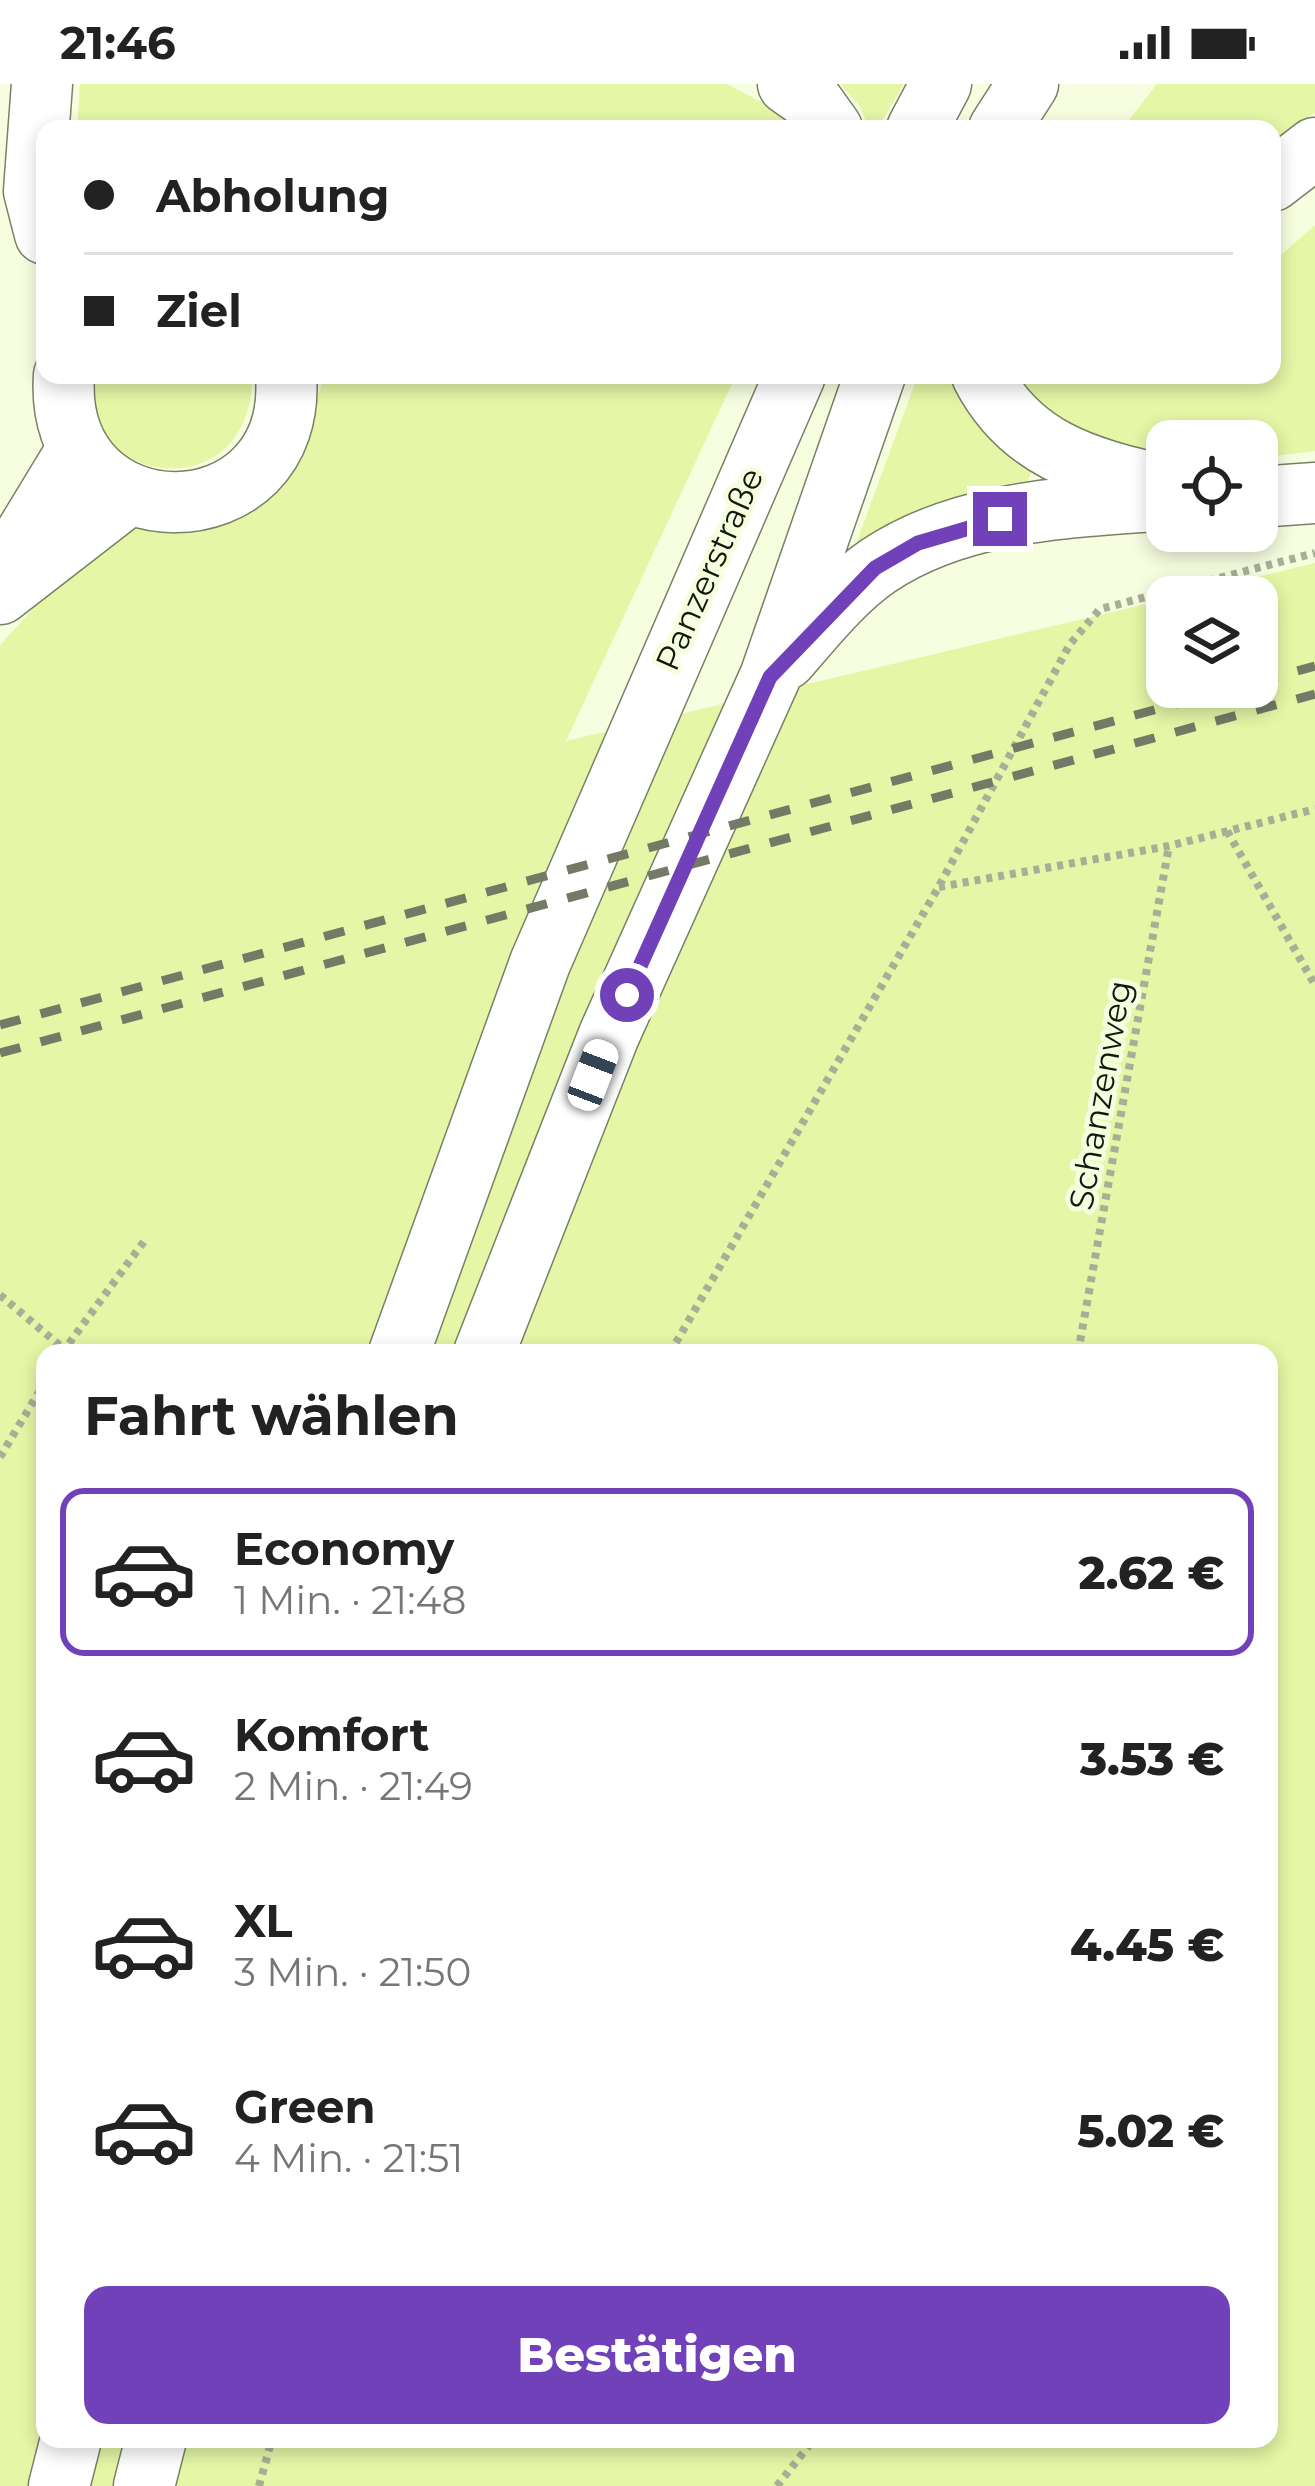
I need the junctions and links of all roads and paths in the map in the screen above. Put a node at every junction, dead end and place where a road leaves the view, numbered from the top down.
1 (42, 84) edge
2 (788, 84) edge
3 (941, 84) edge
4 (1028, 84) edge
5 (41, 120) edge
6 (826, 120) edge
7 (922, 120) edge
8 (1005, 120) edge
9 (1315, 148) edge
10 (1281, 174) edge
11 (1315, 191) edge
12 (1281, 202) edge
13 (63, 384) edge
14 (286, 384) edge
15 (791, 384) edge
16 (872, 384) edge
17 (987, 384) edge
18 (79, 448) junction
19 (1146, 482) edge
20 (1315, 493) edge
21 (129, 494) junction
22 (1278, 496) edge
23 (1146, 502) edge
24 (1315, 553) edge
25 (7, 588) edge
26 (770, 677) junction
27 (1315, 808) edge
28 (1227, 831) junction
29 (1169, 847) junction
30 (938, 888) junction
31 (1314, 983) edge
32 (145, 1240) dead end
33 (0, 1294) edge
34 (55, 1344) edge
35 (68, 1344) edge
36 (402, 1344) edge
37 (488, 1344) edge
38 (675, 1344) edge
39 (1080, 1344) edge
40 (36, 1397) edge
41 (0, 1457) edge
42 (69, 2448) edge
43 (155, 2448) edge
44 (270, 2448) edge
45 (807, 2448) edge
46 (59, 2486) edge
47 (144, 2486) edge
48 (260, 2486) edge
49 (777, 2486) edge

1 - 5 main road
2 - 6 main road
3 - 7 main road
4 - 8 main road
9 - 10 main road
11 - 12 main road
13 - 18 main road
14 - 21 main road
15 - 36 main road, Panzerstraße
16 - 26 main road
17 - 19 main road
18 - 21 main road
18 - 25 main road
20 - 22 main road
21 - 25 main road
23 - 26 main road
24 - 30 path
26 - 37 main road
27 - 28 path
28 - 29 path
28 - 31 path
29 - 30 path
29 - 39 path, Schanzenweg
30 - 38 path
32 - 35 path
33 - 34 path
40 - 41 path
42 - 46 main road
43 - 47 main road
44 - 48 path
45 - 49 path

